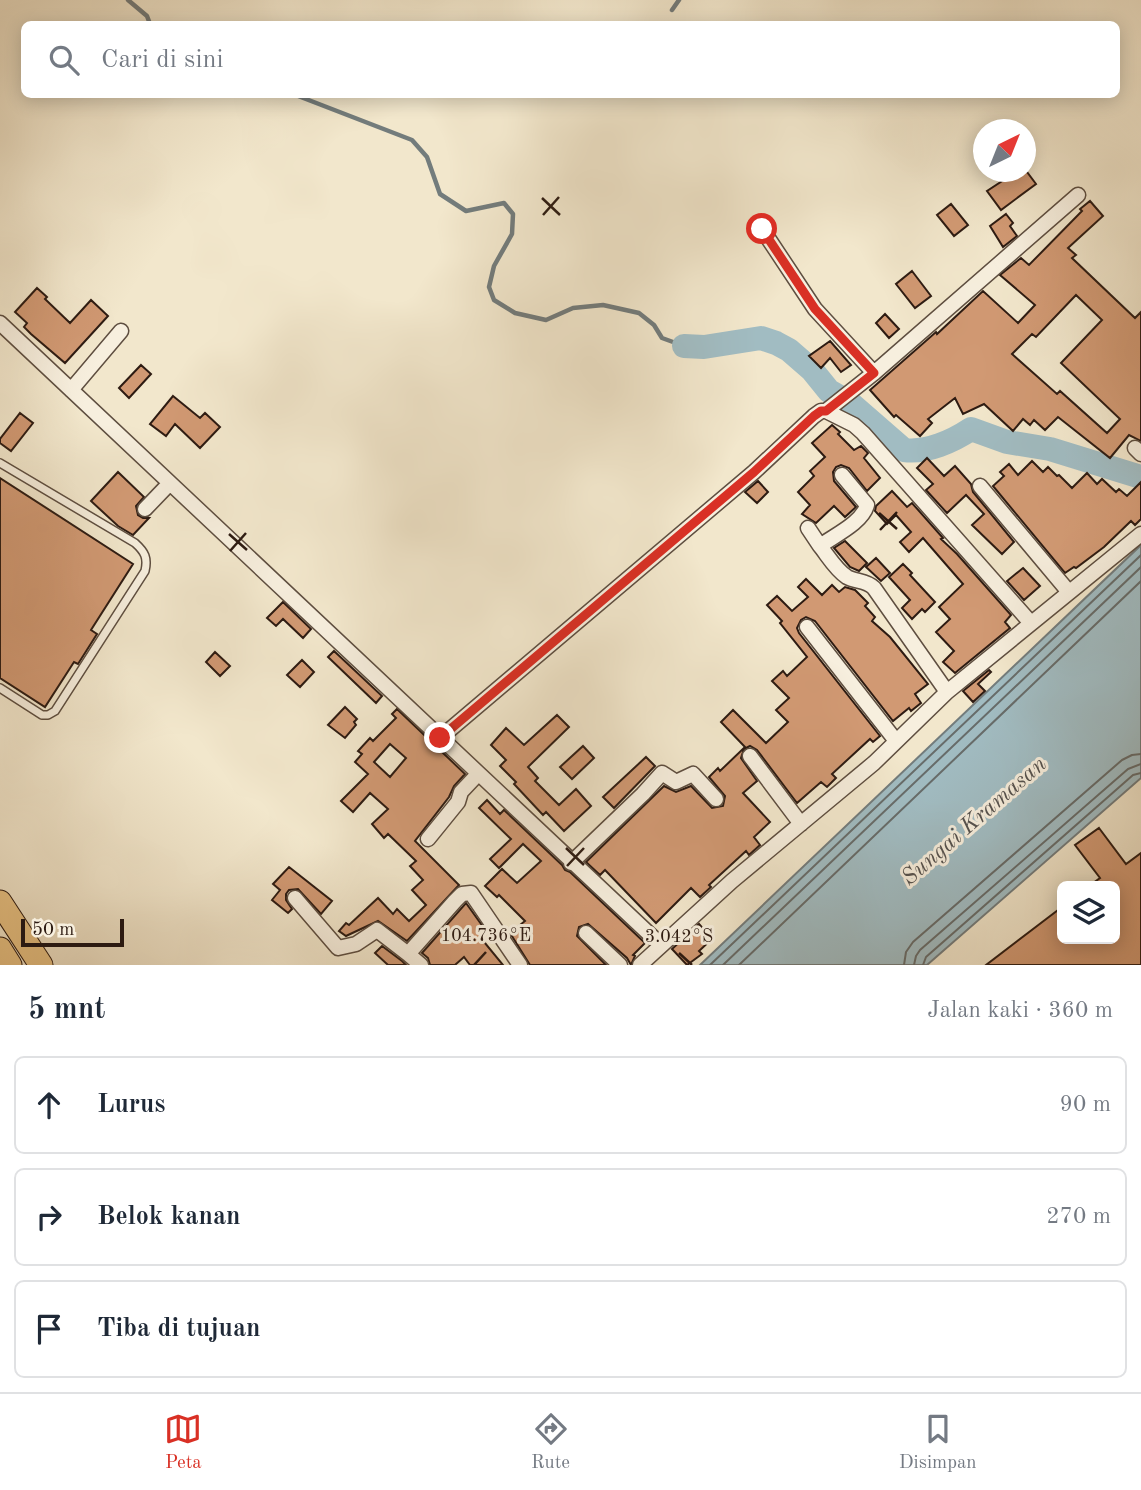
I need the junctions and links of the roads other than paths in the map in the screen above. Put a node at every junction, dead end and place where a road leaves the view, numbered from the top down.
1 (1078, 195) dead end
2 (762, 229) dead end
3 (0, 323) edge
4 (121, 331) dead end
5 (874, 373) junction
6 (71, 390) junction
7 (830, 409) junction
8 (0, 463) edge
9 (842, 475) dead end
10 (170, 483) junction
11 (980, 486) dead end
12 (145, 509) dead end
13 (808, 528) dead end
14 (1141, 534) edge
15 (820, 545) junction
16 (1068, 591) junction
17 (1030, 622) junction
18 (807, 626) dead end
19 (0, 688) edge
20 (947, 692) junction
21 (440, 738) junction
22 (896, 741) junction
23 (750, 756) dead end
24 (478, 774) junction
25 (716, 799) dead end
26 (801, 824) junction
27 (428, 839) dead end
28 (571, 863) junction
29 (295, 898) dead end
30 (0, 902) edge
31 (586, 933) dead end
32 (660, 945) junction
33 (0, 949) edge
34 (408, 954) junction
35 (10, 965) edge
36 (41, 965) edge
37 (421, 965) edge
38 (520, 965) edge
39 (620, 965) edge
40 (640, 965) edge

1 - 5 street
2 - 5 street
3 - 6 street
4 - 6 street
5 - 7 street
6 - 10 street
7 - 17 street
7 - 21 street
8 - 19 lane
9 - 15 street
10 - 12 street
10 - 21 street
11 - 16 street
13 - 15 street
14 - 16 street
15 - 20 street
16 - 17 street
17 - 20 street
18 - 22 street
20 - 22 street
21 - 24 street
22 - 26 street
23 - 26 street
24 - 27 street
24 - 28 street
25 - 28 street
26 - 32 street
28 - 32 street
29 - 34 street
30 - 36 highway
31 - 39 street
32 - 40 street
33 - 35 highway
34 - 37 street
34 - 38 street

